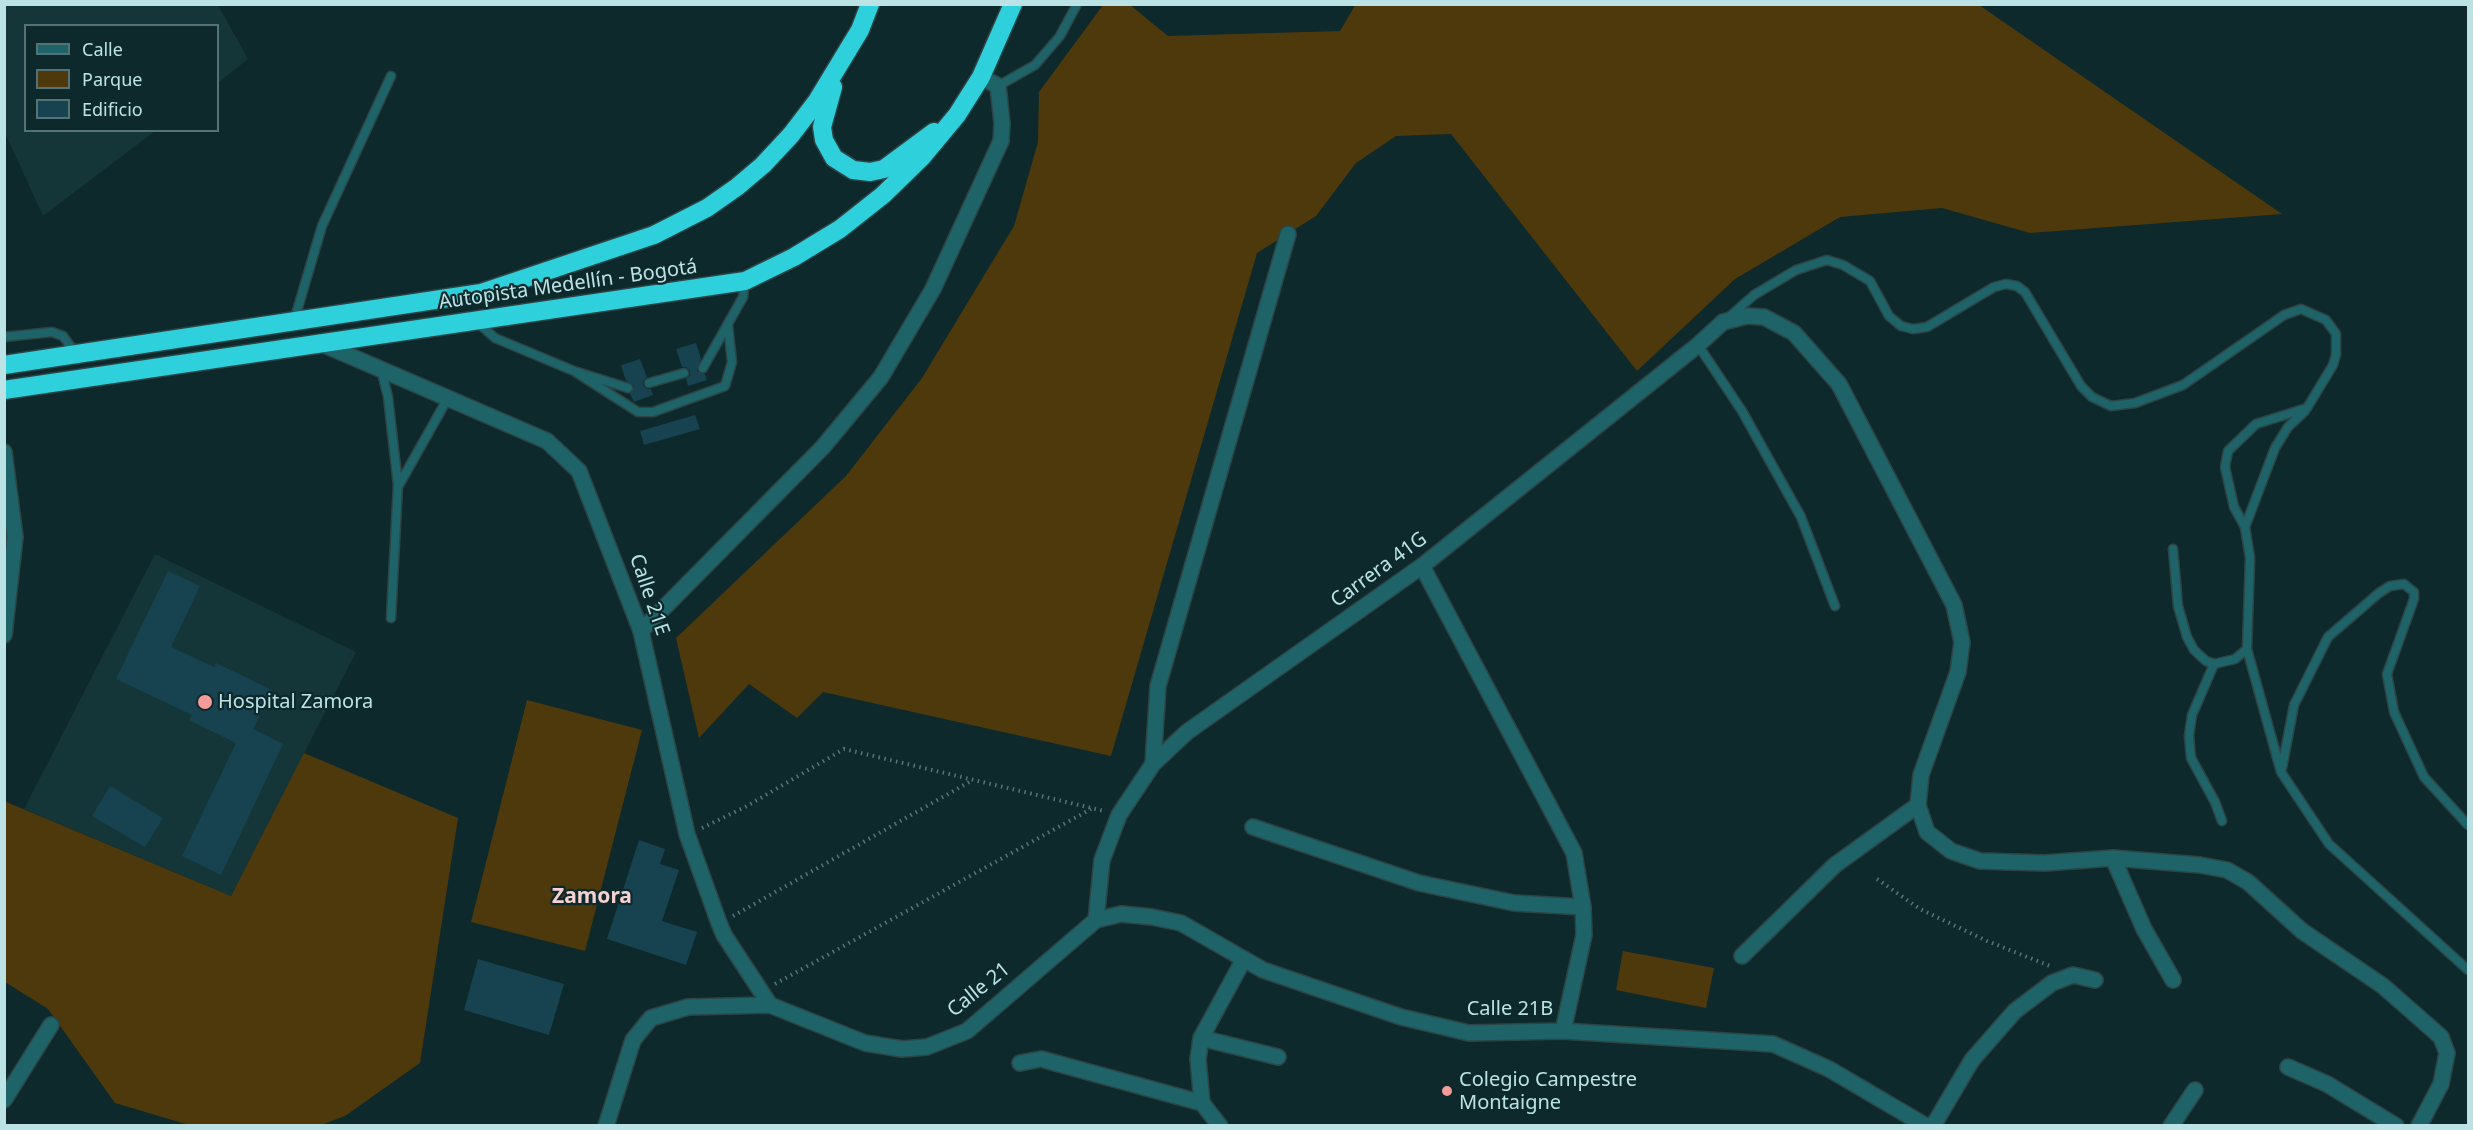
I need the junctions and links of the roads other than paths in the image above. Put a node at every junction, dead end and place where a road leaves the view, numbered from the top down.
1 (870, 4) edge
2 (1012, 4) edge
3 (1077, 4) edge
4 (841, 59) junction
5 (391, 76) dead end
6 (989, 82) junction
7 (957, 115) junction
8 (1288, 234) dead end
9 (745, 281) junction
10 (475, 321) junction
11 (293, 322) junction
12 (1723, 322) junction
13 (728, 325) junction
14 (4, 337) edge
15 (320, 343) junction
16 (1698, 345) junction
17 (76, 354) junction
18 (4, 365) edge
19 (703, 368) dead end
20 (380, 369) junction
21 (574, 371) junction
22 (684, 373) dead end
23 (649, 383) dead end
24 (628, 388) dead end
25 (4, 390) edge
26 (448, 398) junction
27 (2307, 408) junction
28 (4, 452) edge
29 (398, 485) junction
30 (2244, 527) junction
31 (2173, 549) dead end
32 (1422, 566) junction
33 (1835, 606) dead end
34 (391, 618) dead end
35 (641, 631) junction
36 (4, 635) edge
37 (2247, 649) junction
38 (2214, 664) junction
39 (1154, 764) junction
40 (2281, 772) junction
41 (1918, 805) junction
42 (2222, 821) dead end
43 (2469, 825) edge
44 (1253, 827) dead end
45 (2113, 858) junction
46 (1583, 907) junction
47 (1096, 920) junction
48 (1742, 956) dead end
49 (1244, 959) junction
50 (2469, 970) edge
51 (2095, 980) dead end
52 (2174, 980) dead end
53 (765, 998) junction
54 (51, 1025) dead end
55 (1563, 1031) junction
56 (1201, 1038) junction
57 (1278, 1057) dead end
58 (1020, 1063) dead end
59 (2288, 1067) dead end
60 (2195, 1090) dead end
61 (4, 1100) edge
62 (1202, 1103) junction
63 (606, 1125) edge
64 (1220, 1125) edge
65 (1926, 1125) edge
66 (1933, 1125) edge
67 (2171, 1125) edge
68 (2396, 1125) edge
69 (2419, 1125) edge

1 - 4 highway, Autopista Medellín - Bogotá
2 - 6 highway, Autopista Medellín - Bogotá
3 - 6 lane
4 - 7 highway
4 - 11 highway, Autopista Medellín - Bogotá
5 - 11 lane
6 - 7 highway, Autopista Medellín - Bogotá
6 - 35 street
7 - 9 highway, Autopista Medellín - Bogotá
8 - 39 street
9 - 10 highway, Autopista Medellín - Bogotá
9 - 13 lane
10 - 15 highway, Autopista Medellín - Bogotá
10 - 21 lane
11 - 17 highway, Autopista Medellín - Bogotá
12 - 16 street, Carrera 41G
12 - 27 lane
12 - 41 street
13 - 19 lane
13 - 21 lane
14 - 17 lane
15 - 20 street, Calle 21E
15 - 25 highway, Autopista Medellín - Bogotá
16 - 32 street, Carrera 41G
16 - 33 lane
17 - 18 highway, Autopista Medellín - Bogotá
20 - 26 street, Calle 21E
20 - 29 lane
21 - 24 lane
22 - 23 lane
26 - 29 lane
26 - 35 street, Calle 21E
27 - 30 lane
27 - 30 lane
28 - 36 street
29 - 34 lane
30 - 37 lane
31 - 38 lane
32 - 39 street, Carrera 41G
32 - 46 street
35 - 53 street, Calle 21E
37 - 38 lane
37 - 40 lane
38 - 42 lane
39 - 47 street, Carrera 41G
40 - 43 lane
40 - 50 lane
41 - 45 street
41 - 48 street
44 - 46 street
45 - 52 street
45 - 69 street
46 - 55 street
47 - 49 street, Calle 21B
47 - 53 street, Calle 21
49 - 55 street, Calle 21B
49 - 56 street
51 - 66 street
53 - 63 street
54 - 61 street
55 - 65 street, Calle 21B
56 - 57 street
56 - 62 street
58 - 62 street
59 - 68 street
60 - 67 street
62 - 64 street

